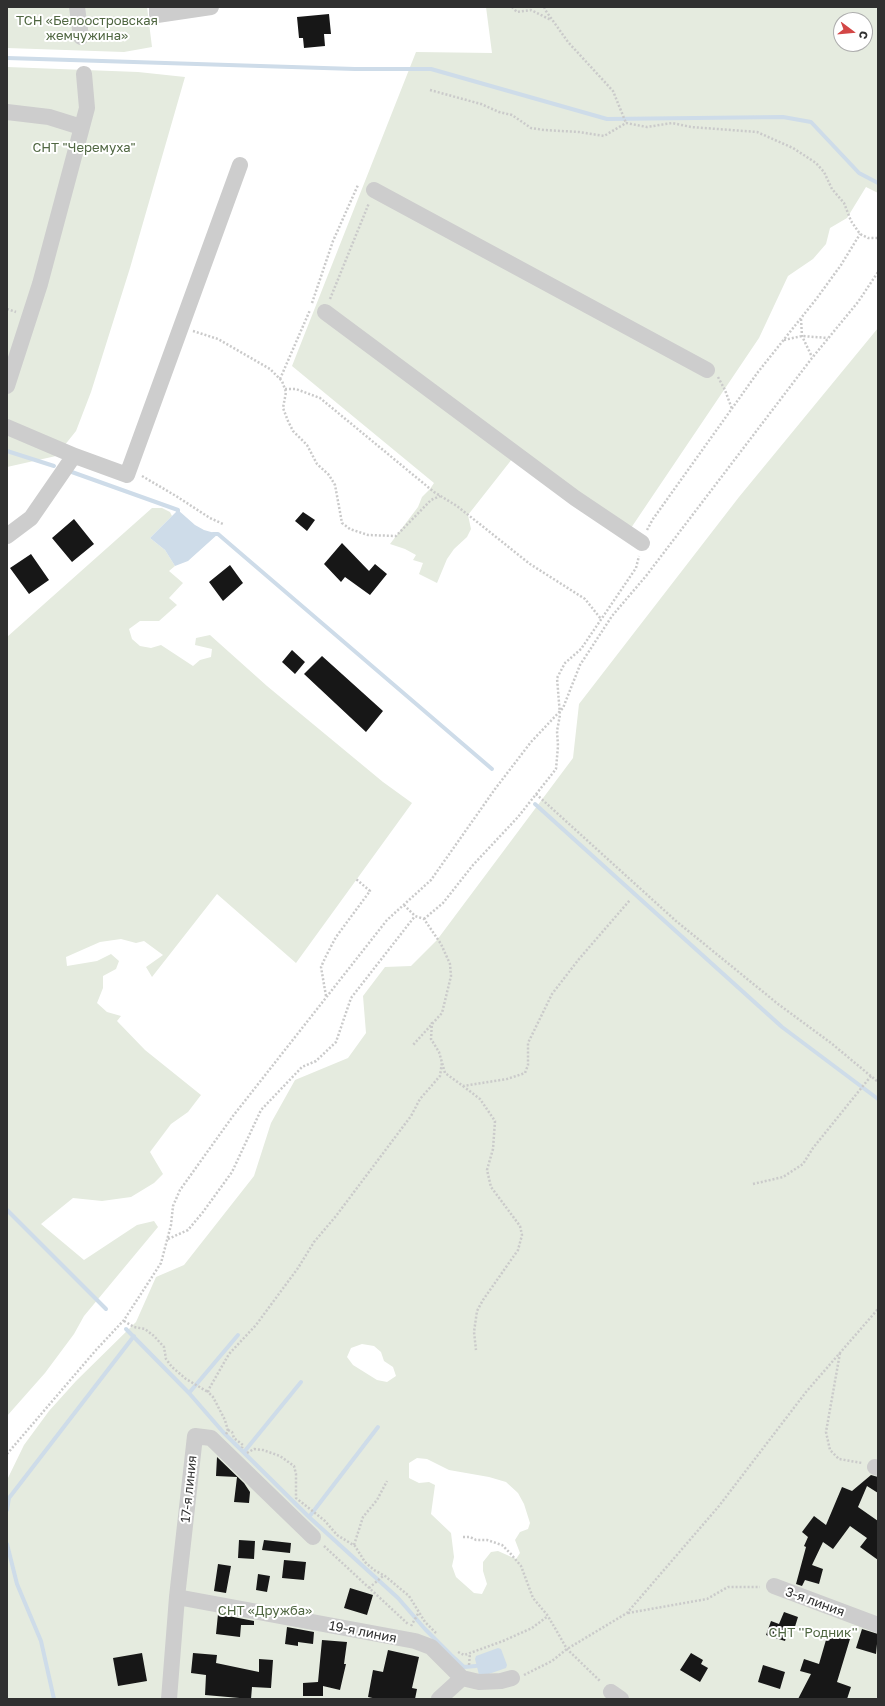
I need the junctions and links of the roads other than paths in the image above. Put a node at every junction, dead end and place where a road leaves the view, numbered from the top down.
1 (77, 7) edge
2 (157, 7) edge
3 (211, 7) edge
4 (81, 37) dead end
5 (84, 74) dead end
6 (7, 112) edge
7 (81, 127) junction
8 (240, 165) dead end
9 (374, 190) road end
10 (325, 312) road end
11 (707, 370) road end
12 (7, 386) edge
13 (7, 427) edge
14 (71, 460) dead end
15 (7, 536) edge
16 (642, 543) road end
17 (316, 1529) road end
18 (774, 1586) road end
19 (177, 1597) junction
20 (878, 1625) edge
21 (462, 1678) junction
22 (512, 1678) road end
23 (169, 1699) edge
24 (440, 1699) edge

1 - 4 street
2 - 3 street
5 - 7 street
6 - 7 street
7 - 12 street
8 - 13 street
9 - 11 street
10 - 16 street
14 - 15 street
17 - 19 street, 17-я линия
18 - 20 street, 3-я линия
19 - 21 street, 19-я линия
19 - 23 street, 17-я линия
21 - 22 street
21 - 24 street

